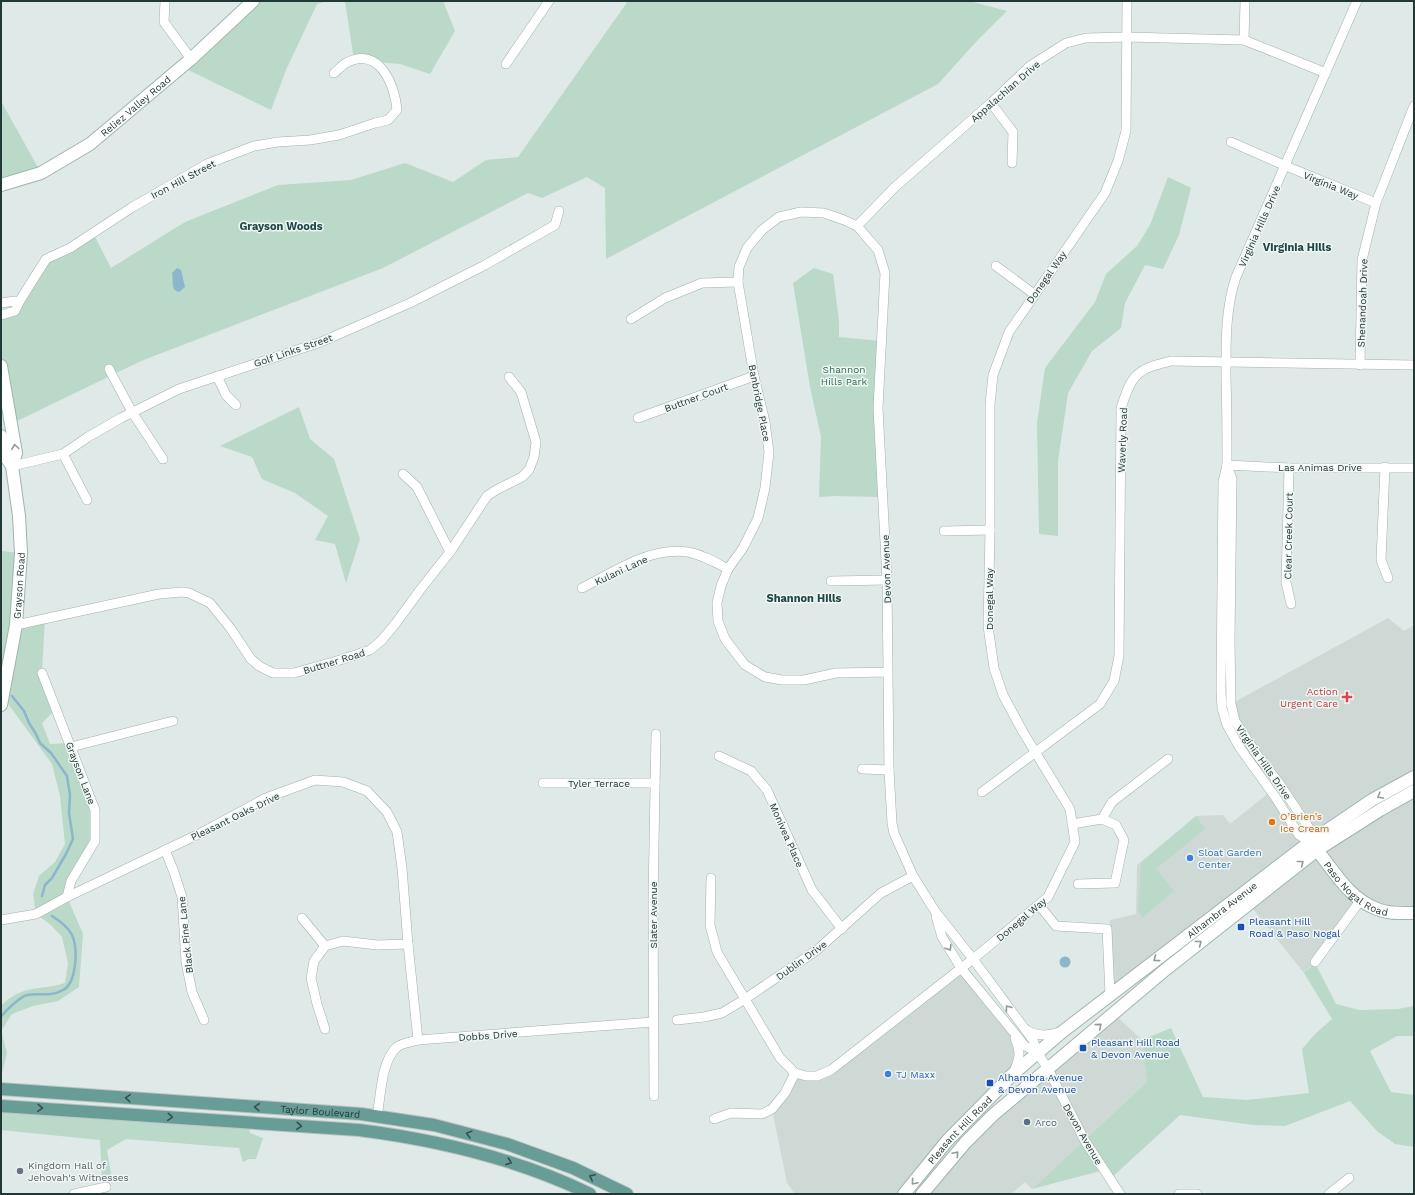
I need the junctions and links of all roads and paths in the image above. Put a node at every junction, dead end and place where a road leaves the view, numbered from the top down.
1 (165, 1) edge
2 (253, 1) edge
3 (549, 1) edge
4 (1127, 1) edge
5 (1245, 1) edge
6 (1357, 1) edge
7 (1127, 37) junction
8 (1244, 40) junction
9 (191, 59) junction
10 (506, 64) dead end
11 (334, 73) dead end
12 (1326, 73) junction
13 (991, 103) junction
14 (1414, 106) edge
15 (1231, 142) dead end
16 (1012, 163) dead end
17 (1286, 166) junction
18 (1, 185) edge
19 (1376, 203) junction
20 (559, 211) dead end
21 (857, 226) junction
22 (996, 266) dead end
23 (738, 282) junction
24 (1034, 294) junction
25 (19, 302) junction
26 (1, 303) edge
27 (1, 315) edge
28 (631, 319) dead end
29 (1226, 362) junction
30 (1360, 365) junction
31 (1414, 365) edge
32 (1, 366) edge
33 (109, 369) dead end
34 (217, 376) junction
35 (754, 376) junction
36 (509, 377) dead end
37 (236, 405) dead end
38 (132, 412) junction
39 (638, 418) dead end
40 (1, 436) edge
41 (63, 454) junction
42 (163, 459) dead end
43 (1227, 465) junction
44 (12, 466) junction
45 (1385, 467) junction
46 (1289, 468) junction
47 (1414, 468) edge
48 (403, 474) dead end
49 (87, 500) dead end
50 (990, 530) junction
51 (944, 531) dead end
52 (450, 552) junction
53 (728, 569) junction
54 (1388, 578) dead end
55 (887, 580) junction
56 (831, 581) dead end
57 (582, 588) dead end
58 (1291, 604) dead end
59 (16, 624) junction
60 (42, 672) dead end
61 (888, 672) junction
62 (1, 704) edge
63 (174, 721) dead end
64 (656, 734) dead end
65 (71, 747) junction
66 (1036, 753) junction
67 (719, 756) dead end
68 (1168, 759) dead end
69 (862, 769) dead end
70 (889, 770) junction
71 (1414, 777) edge
72 (543, 783) dead end
73 (654, 783) junction
74 (1414, 791) edge
75 (982, 792) dead end
76 (1102, 819) junction
77 (1072, 824) junction
78 (1313, 846) junction
79 (165, 850) junction
80 (913, 876) junction
81 (711, 878) dead end
82 (1078, 884) dead end
83 (67, 897) junction
84 (1360, 901) junction
85 (1039, 905) junction
86 (935, 911) junction
87 (1414, 913) edge
88 (302, 918) dead end
89 (1, 920) edge
90 (842, 929) junction
91 (408, 944) junction
92 (325, 946) junction
93 (973, 959) junction
94 (1316, 962) dead end
95 (961, 968) junction
96 (1110, 995) junction
97 (745, 999) junction
98 (204, 1020) dead end
99 (677, 1020) dead end
100 (653, 1022) junction
101 (1020, 1025) junction
102 (325, 1029) dead end
103 (1012, 1030) junction
104 (1062, 1032) junction
105 (418, 1040) junction
106 (1037, 1052) junction
107 (1048, 1069) junction
108 (795, 1073) junction
109 (1013, 1074) junction
110 (1, 1089) edge
111 (654, 1096) dead end
112 (1, 1106) edge
113 (378, 1116) junction
114 (714, 1119) dead end
115 (1349, 1178) dead end
116 (106, 1188) dead end
117 (74, 1194) edge
118 (590, 1194) edge
119 (627, 1194) edge
120 (904, 1194) edge
121 (922, 1194) edge
122 (1120, 1194) edge
123 (1179, 1194) edge
124 (1196, 1194) edge
125 (1329, 1194) edge

1 - 9 street
2 - 9 main road, Reliez Valley Road
3 - 10 street
4 - 7 street, Donegal Way
5 - 8 street
6 - 12 street, Virginia Hills Drive
7 - 8 street, Appalachian Drive
7 - 13 street, Appalachian Drive
7 - 24 street, Donegal Way
8 - 12 street, Appalachian Drive
9 - 18 main road, Reliez Valley Road
11 - 25 street, Iron Hill Street
12 - 17 street, Virginia Hills Drive
13 - 16 street
13 - 21 street, Appalachian Drive
14 - 19 street, Shenandoah Drive
15 - 17 street, Virginia Way
17 - 19 street, Virginia Way
17 - 29 street, Virginia Hills Drive
19 - 30 street, Shenandoah Drive
20 - 34 street, Golf Links Street
21 - 23 street, Banbridge Place
21 - 55 street, Devon Avenue
22 - 24 street
23 - 28 street
23 - 35 street, Banbridge Place
24 - 50 street, Donegal Way
25 - 26 street
25 - 27 street, Iron Hill Street
29 - 30 street, Waverly Road
29 - 43 street, Virginia Hills Drive
29 - 66 street, Waverly Road
30 - 31 street, Waverly Road
44 -> 32 main road, Grayson Road
33 - 38 street
34 - 37 street
34 - 38 street, Golf Links Street
35 - 39 street, Buttner Court
35 - 53 street, Banbridge Place
36 - 52 street, Buttner Road
38 - 41 street, Golf Links Street
38 - 42 street
40 - 44 main road, Grayson Road
41 - 44 street, Golf Links Street
41 - 49 street
43 - 46 street, Las Animas Drive
43 - 78 street, Virginia Hills Drive
44 - 59 main road, Grayson Road
45 - 46 street, Las Animas Drive
45 - 47 street, Las Animas Drive
45 - 54 street
46 - 58 street, Clear Creek Court
48 - 52 street
50 - 51 street
50 - 66 street, Donegal Way
52 - 59 street, Buttner Road
53 - 57 street, Kulani Lane
53 - 61 street, Banbridge Place
55 - 56 street
55 - 61 street, Devon Avenue
59 - 62 main road, Grayson Road
60 - 65 street, Grayson Lane
61 - 70 street, Devon Avenue
63 - 65 street
64 - 73 street, Slater Avenue
65 - 83 street, Grayson Lane
66 - 75 street, Waverly Road
66 - 77 street, Donegal Way
67 - 90 street, Monivea Place
68 - 76 street
69 - 70 street
70 - 80 street, Devon Avenue
71 -> 78 main road, Alhambra Avenue
72 - 73 street, Tyler Terrace
73 - 100 street, Slater Avenue
74 - 78 main road, Alhambra Avenue
76 - 77 street
76 - 82 street
77 - 85 street, Donegal Way
78 - 84 main road, Paso Nogal Road
78 -> 96 main road, Alhambra Avenue
107 -> 78 main road, Alhambra Avenue
79 - 83 street, Pleasant Oaks Drive
79 - 91 street, Pleasant Oaks Drive
79 - 98 street, Black Pine Lane
80 - 86 street, Devon Avenue
80 - 90 street, Dublin Drive
81 - 97 street
83 - 89 street
84 - 87 main road, Paso Nogal Road
84 - 94 street
85 - 93 street, Donegal Way
85 - 96 street
86 - 93 street, Devon Avenue
86 -> 95 street, Devon Avenue
88 - 92 street
90 - 97 street, Dublin Drive
91 - 92 street
91 - 105 street, Pleasant Oaks Drive
92 - 102 street
93 - 95 street, Donegal Way
101 -> 93 street, Devon Avenue
95 - 103 street, Devon Avenue
95 - 108 street, Donegal Way
96 - 104 main road, Alhambra Avenue
97 - 99 street, Dublin Drive
97 - 108 street
100 - 105 street, Dobbs Drive
100 - 111 street, Slater Avenue
101 - 104 street, Devon Avenue
101 - 106 street, Devon Avenue
103 - 106 street, Devon Avenue
103 - 109 street, Devon Avenue
104 - 106 main road, Alhambra Avenue
105 - 113 street, Dobbs Drive
106 - 107 street, Devon Avenue
106 - 109 main road, Pleasant Hill Road
121 -> 107 main road, Pleasant Hill Road
107 - 122 street, Devon Avenue
108 - 114 street
109 -> 120 main road, Pleasant Hill Road
113 -> 110 main road, Taylor Boulevard
112 -> 118 main road, Taylor Boulevard
119 -> 113 main road, Taylor Boulevard
115 - 125 street
116 - 117 street
123 - 124 street

